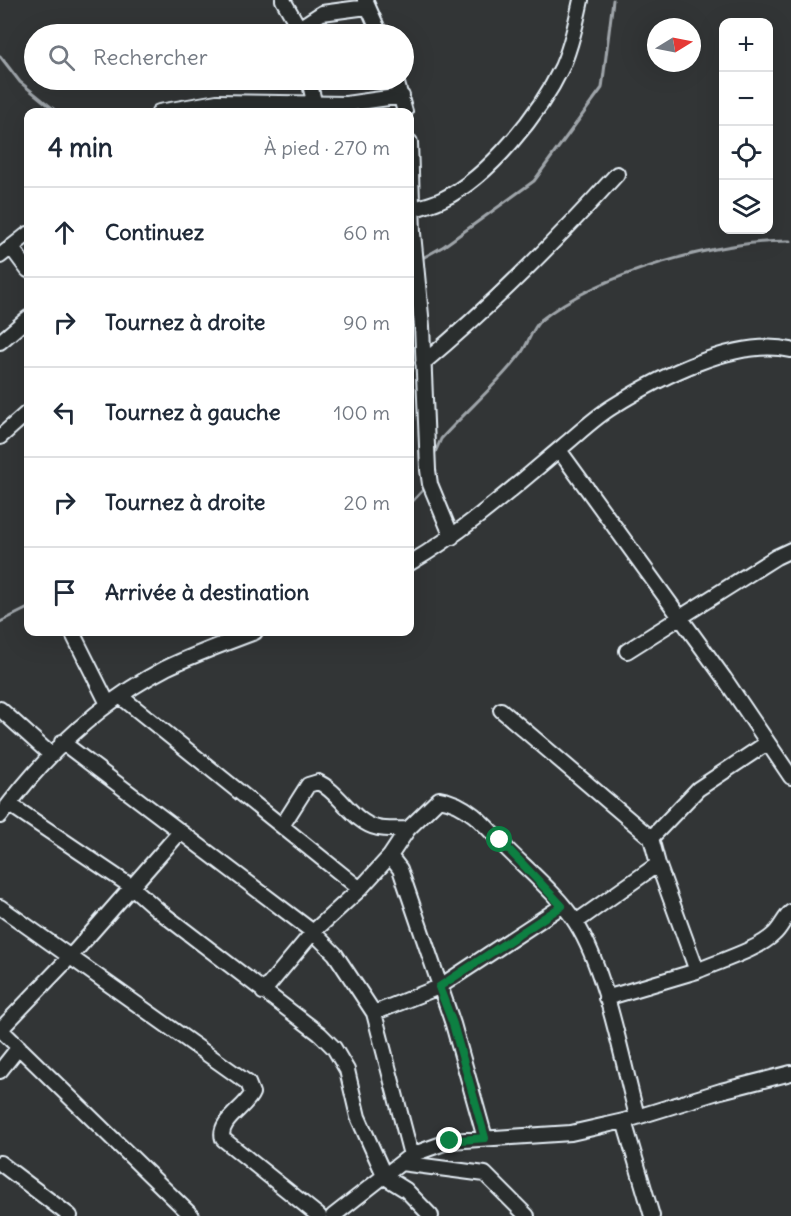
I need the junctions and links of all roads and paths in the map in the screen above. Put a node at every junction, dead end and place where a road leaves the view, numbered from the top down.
1 (283, 0) edge
2 (581, 0) edge
3 (366, 3) edge
4 (295, 24) edge
5 (308, 24) edge
6 (375, 24) edge
7 (311, 90) edge
8 (400, 90) edge
9 (402, 96) junction
10 (182, 108) edge
11 (315, 108) edge
12 (404, 108) edge
13 (617, 174) dead end
14 (414, 209) edge
15 (24, 237) edge
16 (6, 252) edge
17 (24, 267) edge
18 (414, 280) edge
19 (24, 321) edge
20 (0, 342) edge
21 (416, 350) edge
22 (791, 350) edge
23 (423, 363) junction
24 (24, 415) edge
25 (1, 434) edge
26 (559, 450) junction
27 (452, 537) junction
28 (791, 550) edge
29 (414, 561) edge
30 (680, 617) junction
31 (74, 636) edge
32 (245, 636) edge
33 (627, 651) dead end
34 (114, 700) junction
35 (0, 709) edge
36 (501, 710) dead end
37 (62, 742) junction
38 (767, 743) junction
39 (51, 755) junction
40 (791, 777) edge
41 (9, 804) junction
42 (0, 816) edge
43 (282, 826) junction
44 (408, 829) junction
45 (180, 832) junction
46 (651, 838) junction
47 (390, 856) junction
48 (658, 864) junction
49 (132, 887) junction
50 (360, 889) junction
51 (562, 906) junction
52 (0, 907) edge
53 (791, 912) edge
54 (576, 922) junction
55 (313, 932) junction
56 (70, 957) junction
57 (697, 970) junction
58 (439, 987) junction
59 (263, 992) junction
60 (606, 998) junction
61 (374, 1013) junction
62 (0, 1029) edge
63 (19, 1047) junction
64 (0, 1071) edge
65 (791, 1073) edge
66 (631, 1118) junction
67 (485, 1138) junction
68 (406, 1159) junction
69 (0, 1163) edge
70 (385, 1177) junction
71 (70, 1216) edge
72 (192, 1216) edge
73 (319, 1216) edge
74 (333, 1216) edge
75 (432, 1216) edge
76 (527, 1216) edge
77 (652, 1216) edge

1 - 4 street
2 - 14 street
3 - 5 street
3 - 6 street
7 - 11 street
8 - 9 street
9 - 11 street
9 - 12 street
10 - 11 street
13 - 23 street
15 - 16 street
16 - 17 street
18 - 21 street
19 - 20 street
21 - 23 street
22 - 26 street
23 - 27 street
24 - 25 street
26 - 27 street
26 - 30 street
27 - 29 street
28 - 30 street
30 - 33 street
30 - 38 street
31 - 34 street
32 - 34 street
34 - 37 street
34 - 43 street
35 - 39 street
36 - 46 street
37 - 39 street
37 - 45 street
38 - 40 street
38 - 46 street
39 - 41 street
41 - 42 street
41 - 49 street
43 - 44 street
43 - 50 street
44 - 47 street
44 - 51 street
45 - 49 street
45 - 55 street
46 - 48 street
47 - 50 street
47 - 58 street
48 - 54 street
48 - 57 street
49 - 56 street
49 - 59 street
50 - 55 street
51 - 54 street
51 - 58 street
52 - 56 street
53 - 57 street
54 - 60 street
55 - 59 street
55 - 61 street
56 - 62 street
56 - 73 street
57 - 60 street
58 - 61 street
58 - 67 street
59 - 70 street
60 - 66 street
61 - 68 street
62 - 63 street
63 - 64 street
63 - 72 street
65 - 66 street
66 - 67 street
66 - 77 street
67 - 68 street
68 - 70 street
68 - 76 street
69 - 71 street
70 - 74 street
70 - 75 street

